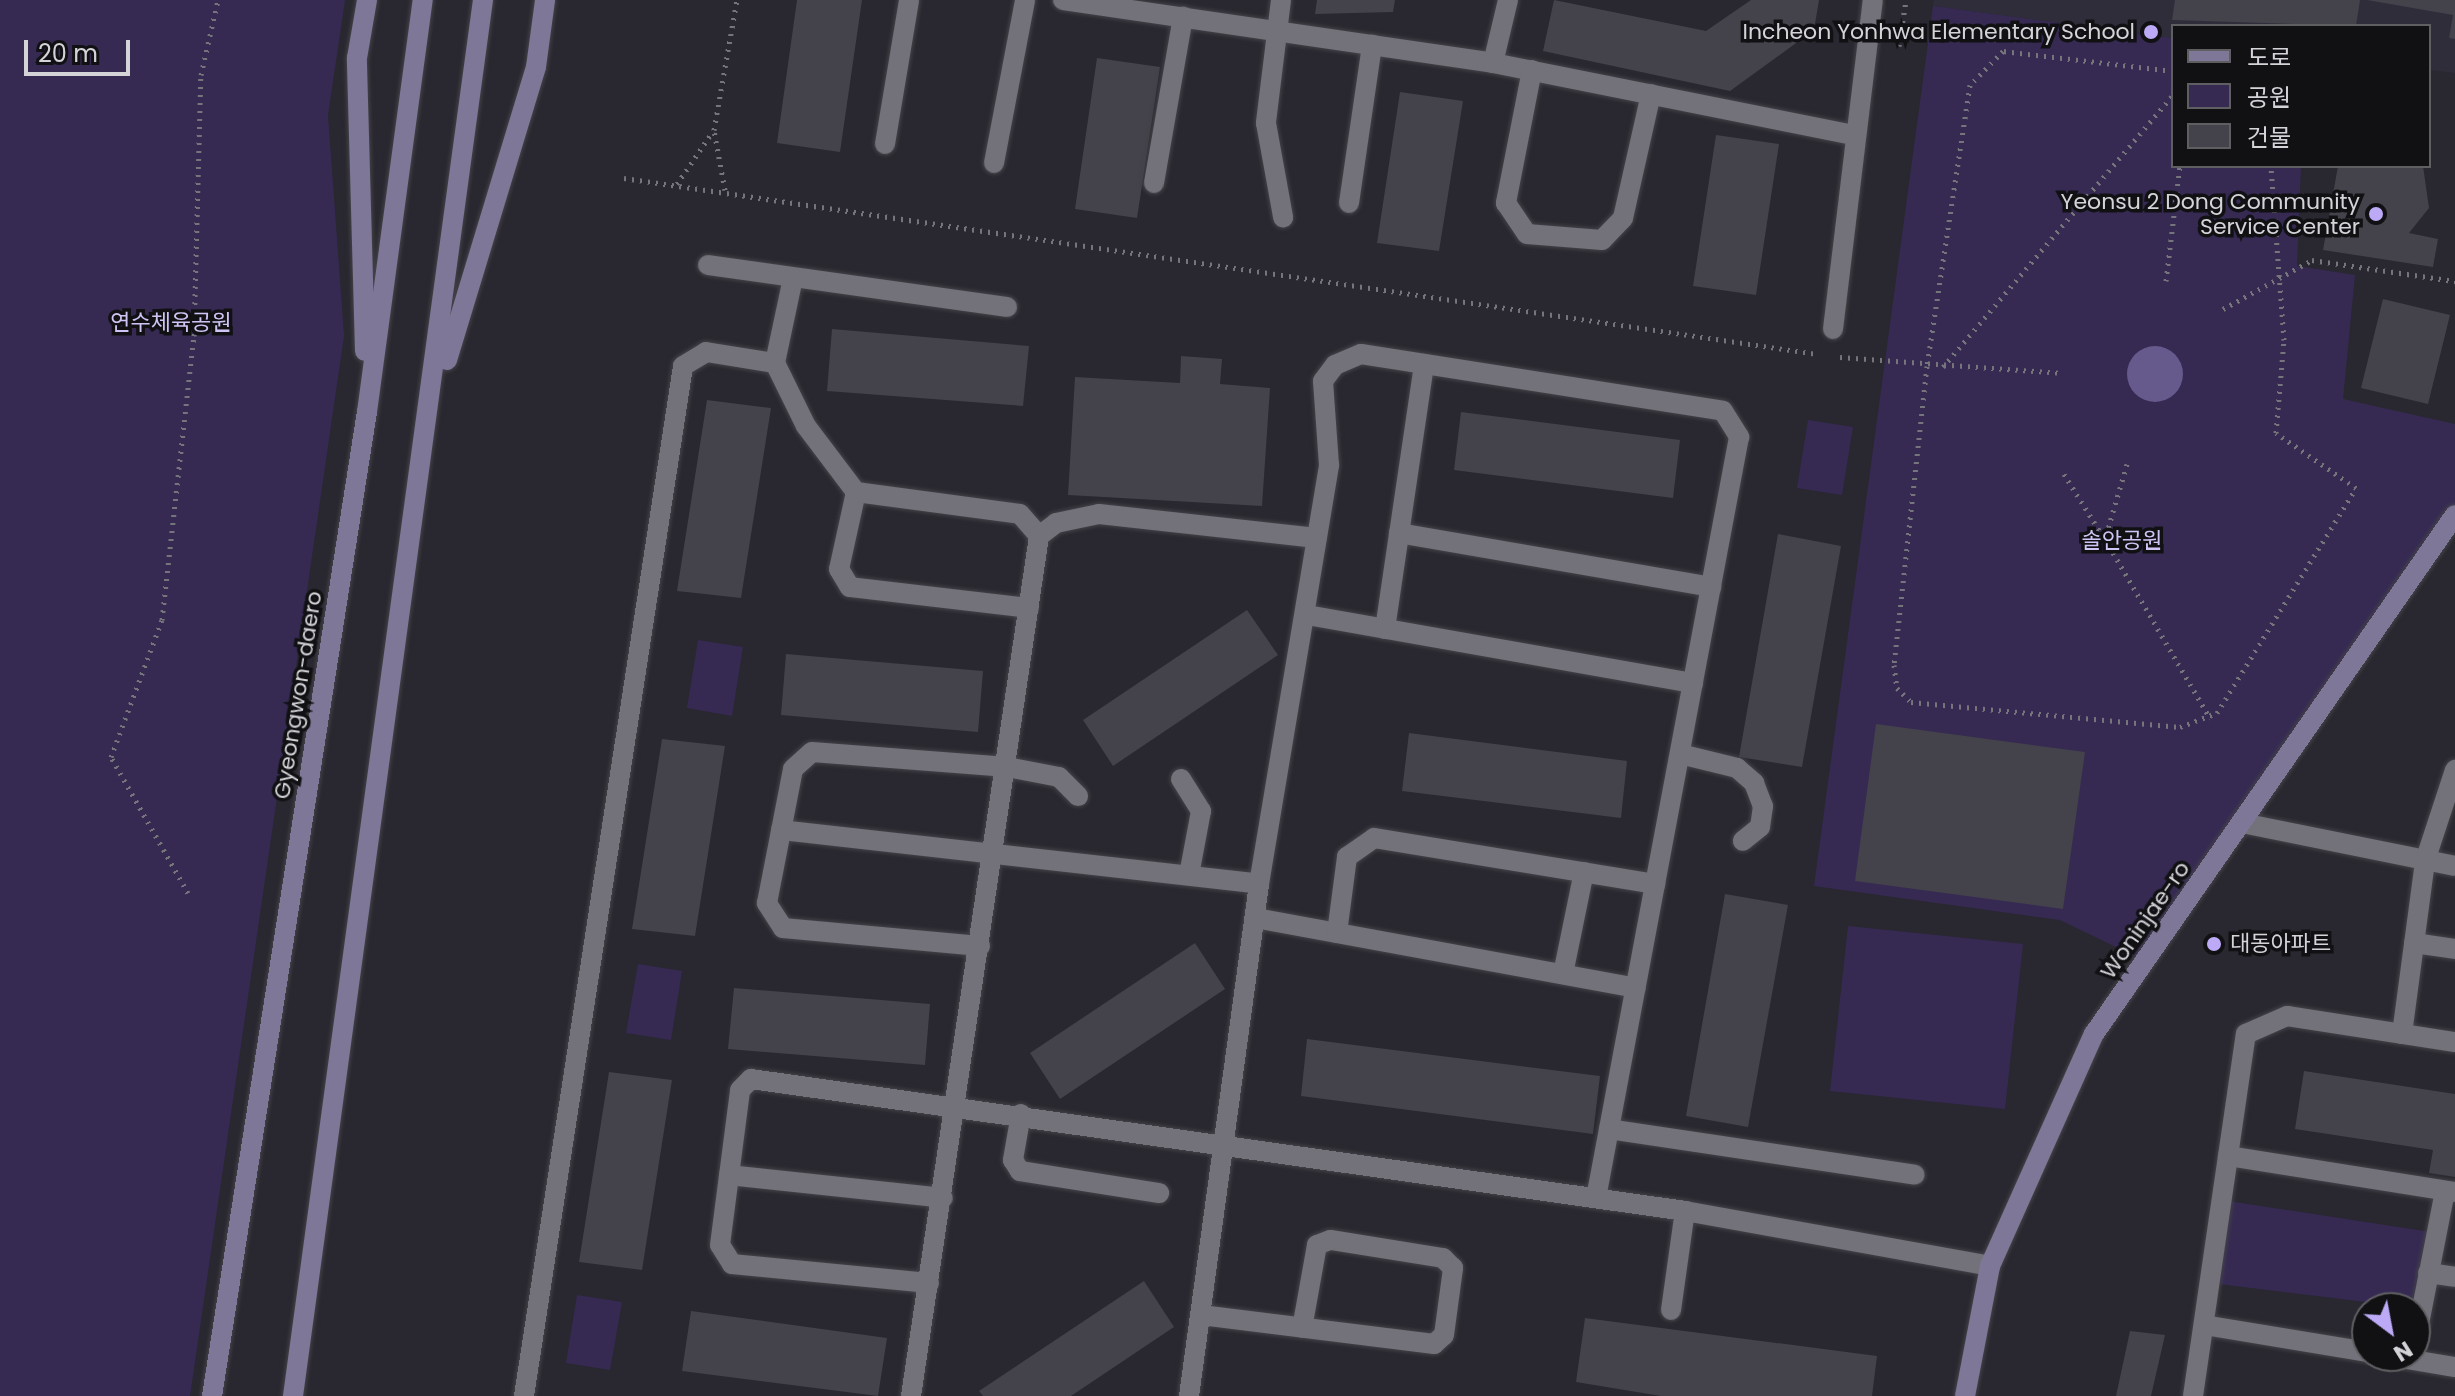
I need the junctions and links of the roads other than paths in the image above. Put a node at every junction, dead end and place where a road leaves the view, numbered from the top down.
1 (367, 0) edge
2 (423, 0) edge
3 (483, 0) edge
4 (545, 0) edge
5 (909, 0) edge
6 (1025, 0) edge
7 (1063, 0) edge
8 (1281, 0) edge
9 (1508, 0) edge
10 (1873, 0) edge
11 (1192, 12) edge
12 (1276, 32) junction
13 (1372, 45) junction
14 (1493, 63) junction
15 (1532, 70) junction
16 (1651, 94) junction
17 (1853, 135) junction
18 (885, 144) dead end
19 (994, 163) dead end
20 (1154, 183) dead end
21 (1349, 203) dead end
22 (1283, 217) dead end
23 (708, 265) dead end
24 (793, 278) junction
25 (1007, 307) dead end
26 (1833, 329) dead end
27 (775, 363) junction
28 (1424, 364) junction
29 (367, 412) junction
30 (431, 414) junction
31 (856, 492) junction
32 (2455, 515) edge
33 (1399, 533) junction
34 (1039, 536) junction
35 (1317, 538) junction
36 (1711, 587) junction
37 (1029, 608) junction
38 (1307, 615) junction
39 (1385, 629) junction
40 (1693, 683) junction
41 (1680, 754) junction
42 (1007, 767) junction
43 (2455, 770) edge
44 (1181, 779) dead end
45 (1078, 796) dead end
46 (2242, 823) junction
47 (781, 830) junction
48 (1743, 841) dead end
49 (994, 852) junction
50 (2425, 861) junction
51 (2455, 866) edge
52 (1584, 872) junction
53 (1189, 875) junction
54 (1259, 884) junction
55 (1655, 884) junction
56 (1255, 918) junction
57 (1337, 933) junction
58 (2414, 943) junction
59 (980, 946) junction
60 (2455, 949) edge
61 (1563, 974) junction
62 (1636, 988) junction
63 (2402, 1034) junction
64 (2455, 1042) edge
65 (958, 1104) junction
66 (1021, 1114) junction
67 (1609, 1129) junction
68 (1224, 1146) junction
69 (2228, 1156) junction
70 (729, 1175) junction
71 (1915, 1175) dead end
72 (2450, 1192) edge
73 (1159, 1193) dead end
74 (943, 1198) junction
75 (1596, 1198) junction
76 (1685, 1211) junction
77 (1990, 1266) junction
78 (2428, 1273) junction
79 (2455, 1277) edge
80 (929, 1283) junction
81 (2424, 1292) edge
82 (1671, 1310) dead end
83 (1201, 1315) junction
84 (2204, 1325) junction
85 (1302, 1328) junction
86 (2351, 1349) edge
87 (2431, 1359) edge
88 (2455, 1367) edge
89 (212, 1396) edge
90 (293, 1396) edge
91 (524, 1396) edge
92 (911, 1396) edge
93 (1189, 1396) edge
94 (1965, 1396) edge
95 (2193, 1396) edge

1 - 29 main road
2 - 29 main road, Gyeongwon-daero
3 - 30 main road
4 - 30 main road
5 - 18 lane
6 - 19 lane
7 - 11 lane
8 - 12 lane
9 - 14 lane
10 - 17 lane
11 - 12 lane
11 - 20 lane
12 - 13 lane
12 - 22 lane
13 - 14 lane
13 - 21 lane
14 - 15 lane
15 - 16 lane
15 - 16 lane
16 - 17 lane
17 - 26 lane
23 - 24 lane
24 - 25 lane
24 - 27 lane
27 - 31 lane
27 - 91 lane
28 - 33 lane
28 - 35 lane
28 - 36 lane
29 - 89 main road, Gyeongwon-daero
30 - 90 main road
31 - 34 lane
31 - 37 lane
32 - 46 main road, Woninjae-ro
33 - 36 lane
33 - 39 lane
34 - 35 lane
34 - 37 lane
35 - 38 lane
36 - 40 lane
37 - 42 lane
38 - 39 lane
38 - 54 lane
39 - 40 lane
40 - 41 lane
41 - 48 lane
41 - 55 lane
42 - 45 lane
42 - 47 lane
42 - 49 lane
43 - 50 lane
44 - 53 lane
46 - 50 lane
46 - 77 main road, Woninjae-ro
47 - 49 lane
47 - 59 lane
49 - 53 lane
49 - 59 lane
50 - 51 lane
50 - 58 lane
52 - 55 lane
52 - 57 lane
52 - 61 lane
53 - 54 lane
54 - 56 lane
55 - 62 lane
56 - 57 lane
56 - 68 lane
57 - 61 lane
58 - 60 lane
58 - 63 lane
59 - 65 lane
61 - 62 lane
62 - 67 lane
63 - 64 lane
63 - 69 lane
65 - 66 lane
65 - 70 lane
65 - 74 lane
66 - 68 lane
66 - 73 lane
67 - 71 lane
67 - 75 lane
68 - 75 lane
68 - 83 lane
69 - 72 lane
69 - 84 lane
70 - 74 lane
70 - 80 lane
72 - 78 lane
74 - 80 lane
75 - 76 lane
76 - 77 lane
76 - 82 lane
77 - 94 main road, Woninjae-ro
78 - 79 lane
78 - 81 lane
80 - 92 lane
83 - 85 lane
83 - 93 lane
84 - 86 lane
84 - 95 lane
85 - 85 lane
87 - 88 lane

